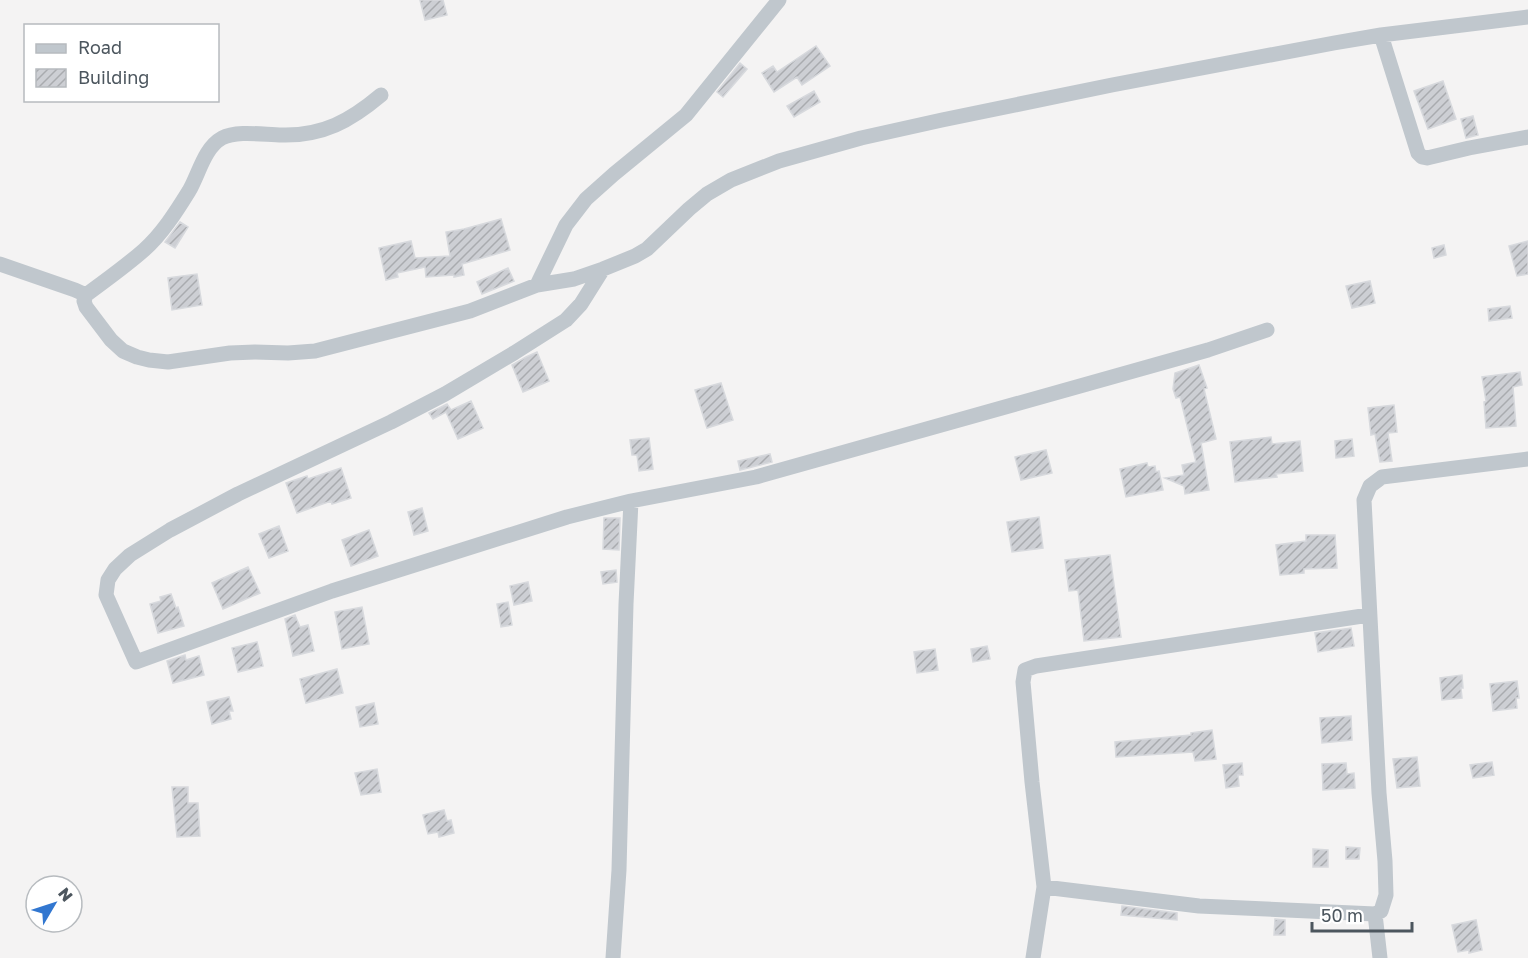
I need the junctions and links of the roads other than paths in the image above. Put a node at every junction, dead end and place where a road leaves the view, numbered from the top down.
1 (779, 0) edge
2 (1528, 17) edge
3 (1381, 35) junction
4 (381, 95) dead end
5 (1528, 137) edge
6 (0, 264) edge
7 (603, 269) junction
8 (537, 285) junction
9 (86, 295) junction
10 (1267, 330) dead end
11 (1528, 459) edge
12 (631, 501) junction
13 (1369, 615) junction
14 (1044, 887) junction
15 (1375, 914) junction
16 (613, 958) edge
17 (1033, 958) edge
18 (1380, 958) edge

1 - 8 street
2 - 3 street
3 - 5 street
3 - 7 street
4 - 9 street
6 - 9 street
7 - 8 street
7 - 12 street
8 - 9 street
10 - 12 street
11 - 13 street
12 - 16 street
13 - 14 street
13 - 15 street
14 - 15 street
14 - 17 street
15 - 18 street

